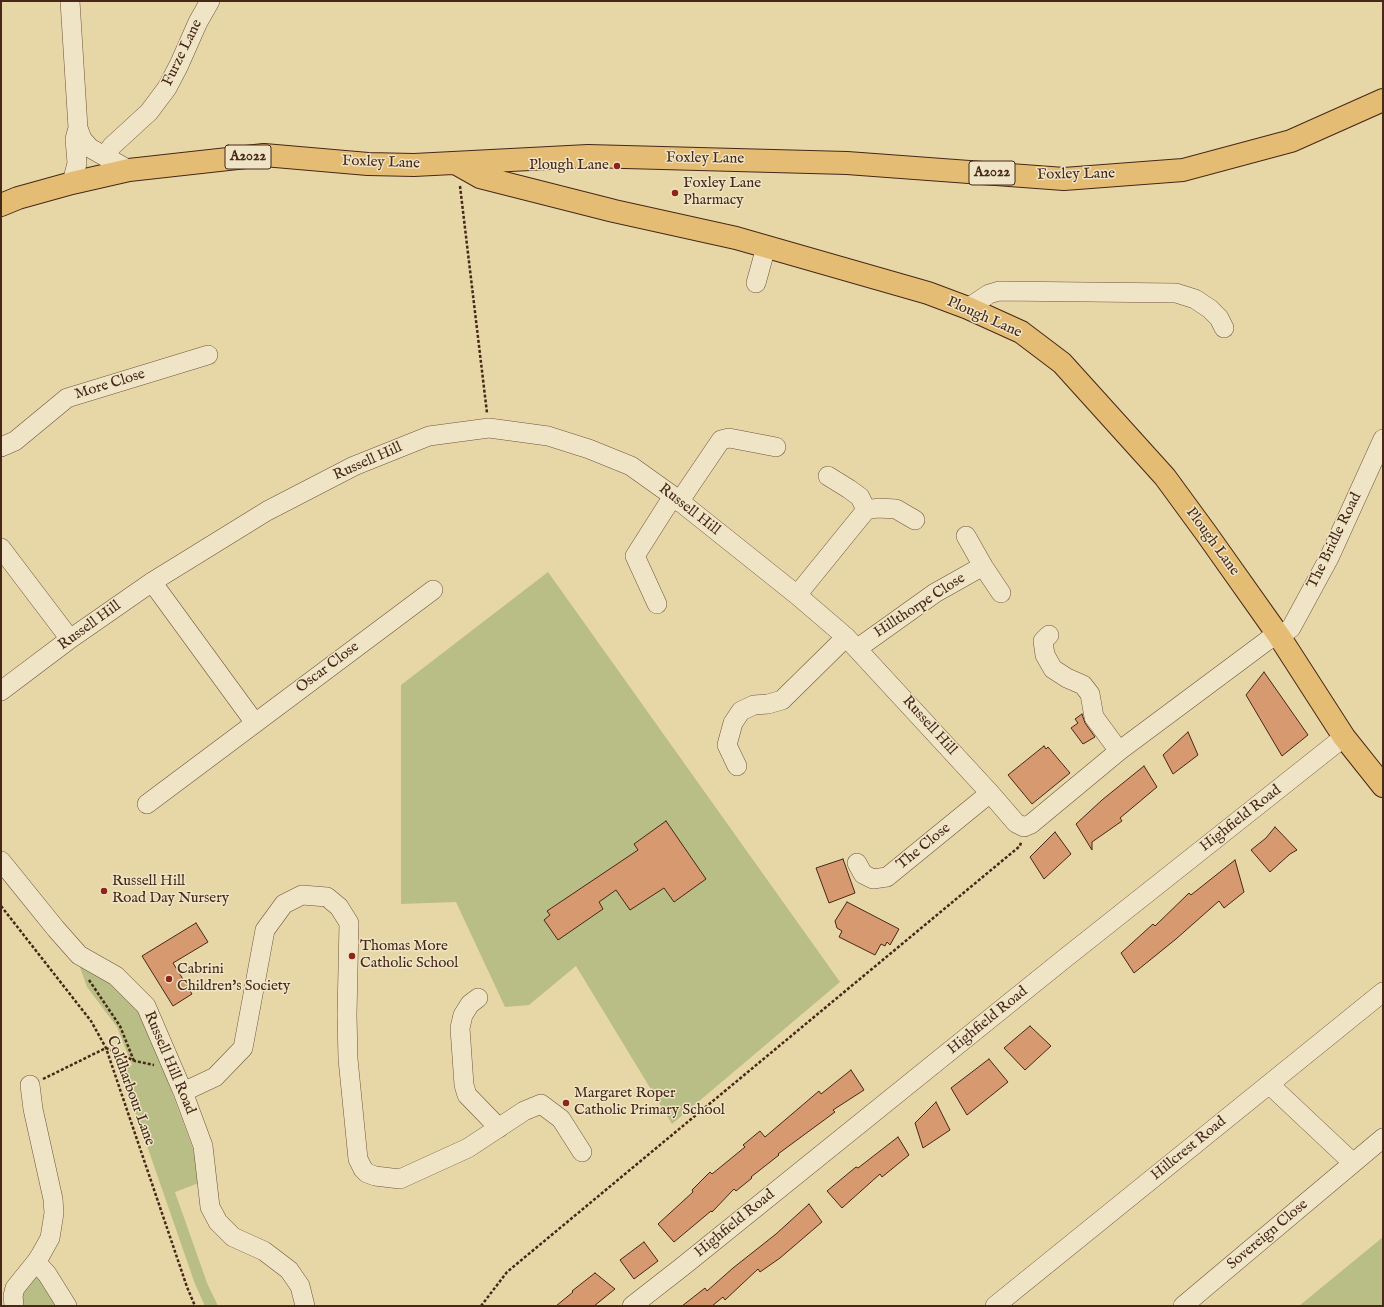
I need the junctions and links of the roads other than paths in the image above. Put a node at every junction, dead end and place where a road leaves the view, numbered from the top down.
1 (70, 1) edge
2 (210, 1) edge
3 (1383, 100) edge
4 (78, 128) junction
5 (105, 156) junction
6 (457, 164) junction
7 (128, 170) junction
8 (72, 183) junction
9 (7, 200) edge
10 (766, 247) junction
11 (756, 282) dead end
12 (968, 308) junction
13 (1224, 328) dead end
14 (208, 355) dead end
15 (1383, 439) edge
16 (1, 447) edge
17 (776, 447) dead end
18 (828, 476) dead end
19 (676, 499) junction
20 (866, 510) junction
21 (915, 520) dead end
22 (966, 536) dead end
23 (1, 548) edge
24 (983, 566) junction
25 (152, 582) junction
26 (433, 590) dead end
27 (1002, 593) dead end
28 (797, 595) junction
29 (657, 604) dead end
30 (1049, 635) dead end
31 (1279, 636) junction
32 (70, 639) junction
33 (852, 643) junction
34 (1, 691) edge
35 (255, 723) junction
36 (1344, 737) junction
37 (1119, 751) junction
38 (737, 766) dead end
39 (1383, 786) edge
40 (990, 793) junction
41 (147, 804) dead end
42 (1, 861) edge
43 (857, 863) dead end
44 (1383, 992) edge
45 (478, 998) dead end
46 (1268, 1084) junction
47 (30, 1085) road end
48 (183, 1092) junction
49 (499, 1128) junction
50 (1383, 1138) edge
51 (582, 1152) dead end
52 (1353, 1163) junction
53 (36, 1262) junction
54 (14, 1306) edge
55 (67, 1306) edge
56 (305, 1306) edge
57 (632, 1306) edge
58 (995, 1306) edge
59 (1184, 1306) edge

1 - 4 street
2 - 5 street, Furze Lane
3 - 6 main road, Foxley Lane / A2022
4 - 5 street
4 - 8 street
5 - 7 street
6 - 7 main road, Foxley Lane / A2022
6 - 10 main road, Plough Lane
7 - 8 main road, Foxley Lane / A2022
8 - 9 main road, Foxley Lane / A2022
10 - 11 street
10 - 12 main road, Plough Lane
12 - 13 street
12 - 31 main road, Plough Lane
14 - 16 street, More Close
15 - 31 street, The Bridle Road
17 - 19 street
18 - 20 street
19 - 25 street, Russell Hill
19 - 28 street, Russell Hill
19 - 29 street
20 - 21 street
20 - 28 street
22 - 24 street, Hillthorpe Close
23 - 32 street
24 - 27 street, Hillthorpe Close
24 - 33 street, Hillthorpe Close
25 - 32 street, Russell Hill
25 - 35 street
26 - 35 street, Oscar Close
28 - 33 street, Russell Hill
30 - 37 street
31 - 36 main road, Plough Lane
31 - 37 street
32 - 34 street, Russell Hill
33 - 38 street, Hillthorpe Close
33 - 40 street, Russell Hill
35 - 41 street, Oscar Close
36 - 39 main road, Plough Lane
36 - 57 street, Highfield Road
37 - 40 street, Russell Hill
40 - 43 street, The Close
42 - 48 street, Russell Hill Road
44 - 46 street, Hillcrest Road
45 - 49 street
46 - 52 street
46 - 58 street, Hillcrest Road
47 - 53 street
48 - 49 street
48 - 56 street, Russell Hill Road
49 - 51 street
50 - 52 street, Sovereign Close
52 - 59 street, Sovereign Close
53 - 54 street
53 - 55 street

